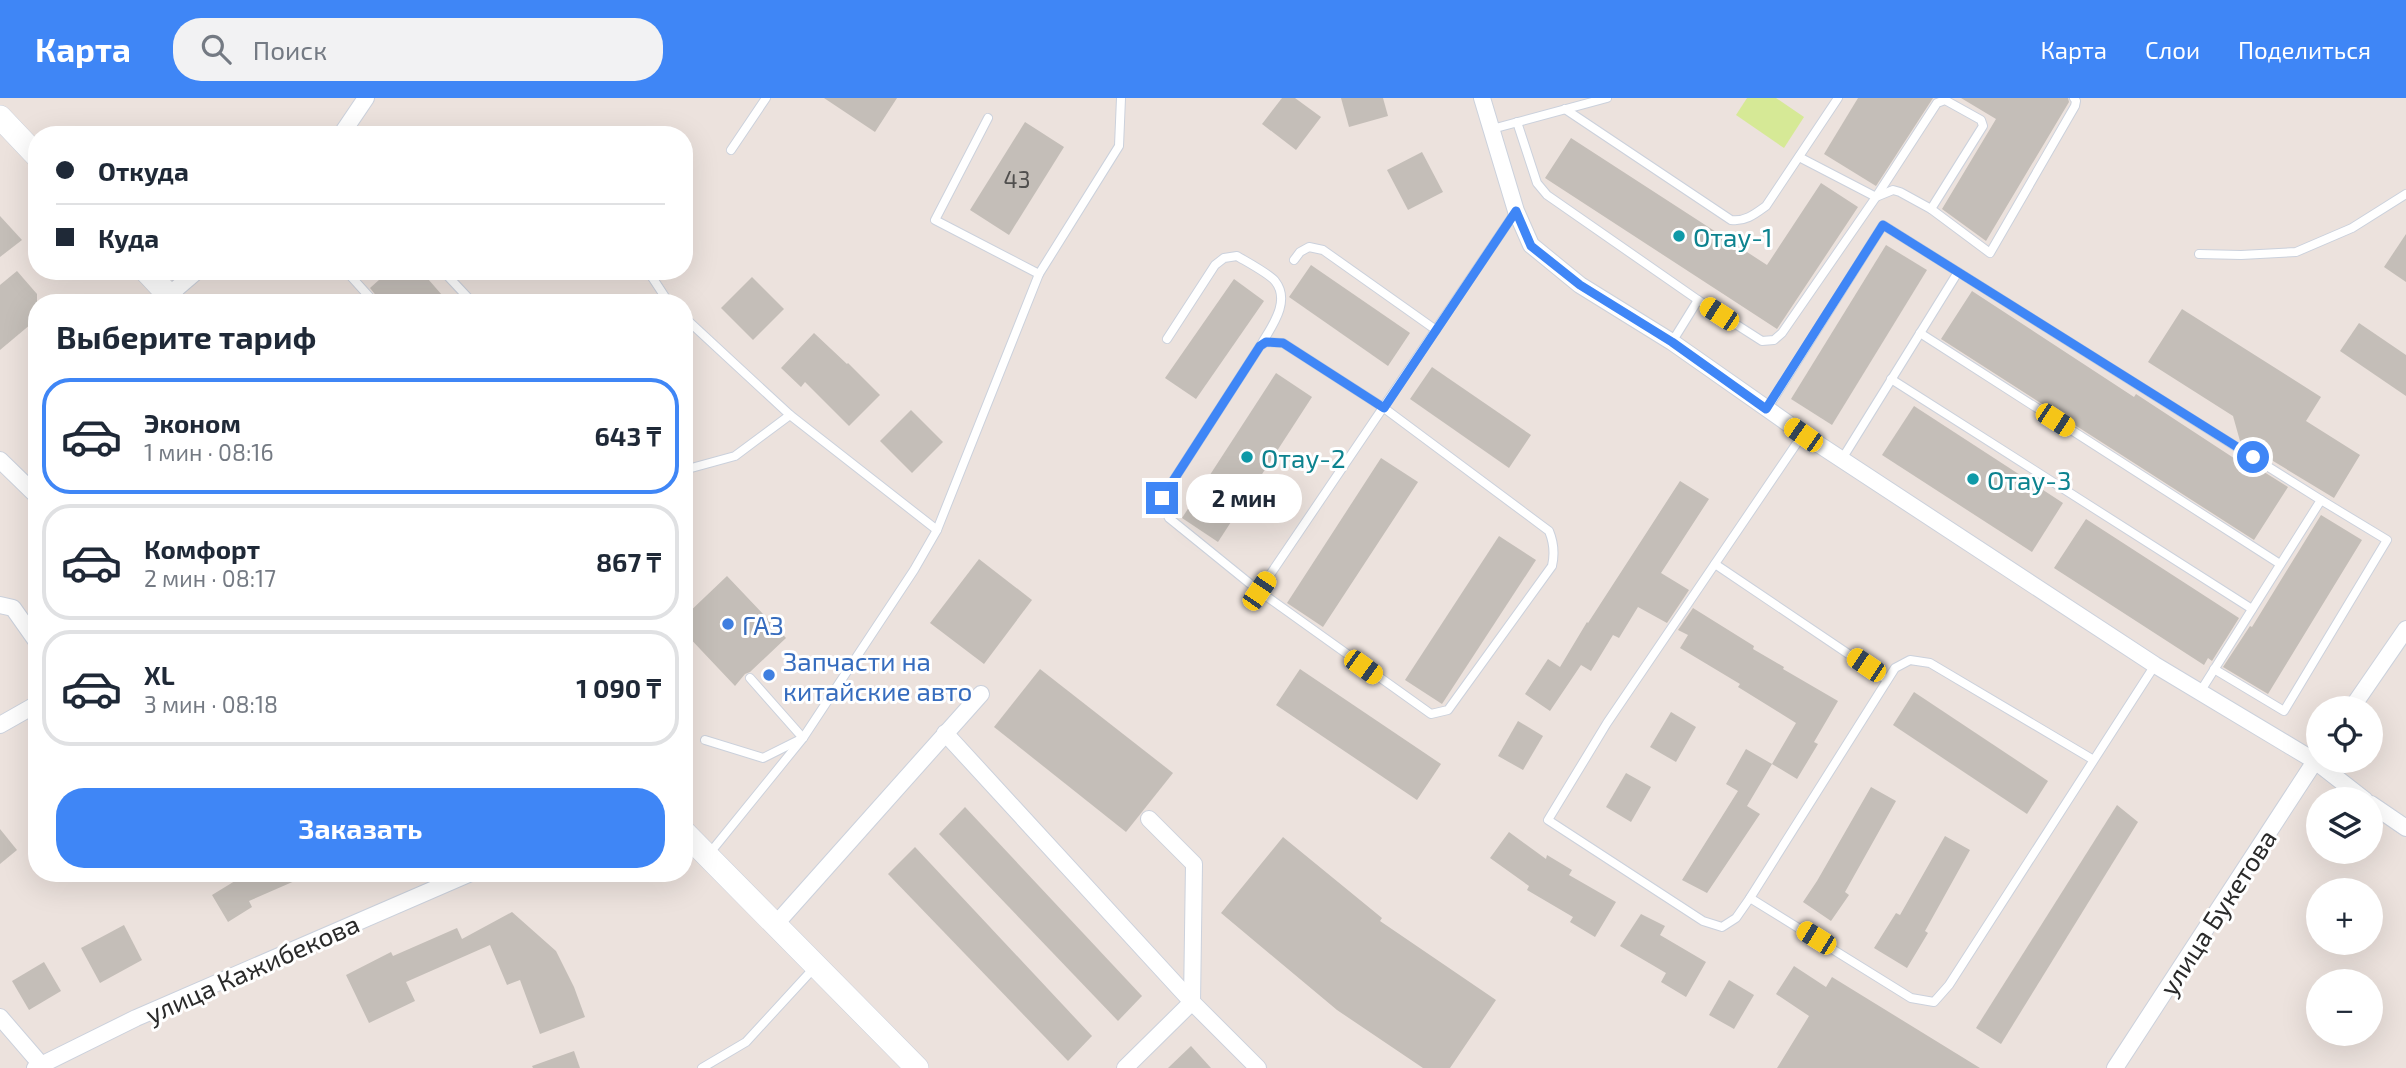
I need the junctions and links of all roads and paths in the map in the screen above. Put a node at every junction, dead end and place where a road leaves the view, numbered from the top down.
1 (366, 98) edge
2 (766, 98) edge
3 (1121, 98) edge
4 (1482, 98) edge
5 (1608, 98) edge
6 (1838, 98) edge
7 (2074, 98) edge
8 (1566, 109) junction
9 (0, 117) edge
10 (988, 118) dead end
11 (1517, 122) junction
12 (347, 126) edge
13 (1492, 129) junction
14 (28, 147) edge
15 (731, 150) dead end
16 (1799, 157) junction
17 (2406, 194) edge
18 (1876, 197) junction
19 (1931, 209) junction
20 (1516, 211) junction
21 (2199, 254) dead end
22 (1294, 260) dead end
23 (1958, 272) junction
24 (1039, 274) junction
25 (155, 280) edge
26 (189, 280) edge
27 (354, 280) edge
28 (451, 280) edge
29 (168, 294) edge
30 (177, 294) edge
31 (367, 294) edge
32 (465, 294) edge
33 (1698, 300) junction
34 (693, 325) edge
35 (1436, 330) junction
36 (1920, 333) junction
37 (1167, 339) dead end
38 (1672, 342) junction
39 (1260, 346) junction
40 (1891, 379) junction
41 (1384, 408) junction
42 (1766, 409) junction
43 (790, 415) junction
44 (1803, 435) junction
45 (1842, 459) junction
46 (0, 460) edge
47 (693, 468) edge
48 (28, 487) edge
49 (2320, 500) junction
50 (936, 530) junction
51 (1715, 564) junction
52 (2280, 564) junction
53 (1259, 591) junction
54 (0, 605) edge
55 (2252, 609) junction
56 (28, 629) edge
57 (2406, 629) edge
58 (2155, 665) junction
59 (2214, 670) junction
60 (750, 678) dead end
61 (1887, 680) junction
62 (2200, 692) junction
63 (981, 694) dead end
64 (2360, 696) edge
65 (28, 709) edge
66 (0, 725) edge
67 (945, 733) junction
68 (803, 738) junction
69 (705, 740) dead end
70 (2306, 752) edge
71 (2092, 759) junction
72 (2307, 773) edge
73 (2334, 773) edge
74 (2350, 787) edge
75 (2383, 812) edge
76 (1149, 819) dead end
77 (2406, 828) edge
78 (693, 841) edge
79 (708, 856) junction
80 (450, 882) edge
81 (1750, 898) junction
82 (775, 925) junction
83 (816, 966) junction
84 (1192, 1002) junction
85 (0, 1017) edge
86 (40, 1067) edge
87 (702, 1068) edge
88 (917, 1068) edge
89 (1125, 1068) edge
90 (1258, 1068) edge
91 (2115, 1068) edge

1 - 12 street
2 - 15 lane
3 - 24 lane
4 - 13 street
5 - 8 lane
6 - 16 lane
7 - 19 lane
8 - 11 lane
8 - 16 lane
9 - 14 main road
10 - 24 lane
11 - 13 lane
11 - 33 lane
13 - 20 street
16 - 18 lane
17 - 21 lane
18 - 19 lane
18 - 19 lane
18 - 33 lane
20 - 35 lane
20 - 38 street
22 - 35 lane
23 - 36 lane
23 - 42 lane
23 - 49 lane
24 - 50 lane
25 - 29 main road
26 - 30 street
27 - 31 lane
28 - 32 lane
33 - 38 lane
34 - 43 lane
35 - 41 lane
36 - 40 lane
36 - 52 lane
37 - 39 lane
38 - 42 street
39 - 41 lane
39 - 53 lane
40 - 45 lane
40 - 55 lane
41 - 53 lane
41 - 53 lane
42 - 44 street
43 - 47 lane
43 - 50 lane
44 - 45 street
44 - 51 lane
45 - 58 street
46 - 48 street
49 - 52 lane
49 - 59 lane
50 - 68 lane
51 - 61 lane
51 - 81 lane
52 - 55 lane
54 - 56 street
55 - 59 lane
57 - 64 street
58 - 62 street
58 - 71 lane
59 - 62 lane
60 - 68 lane
61 - 71 lane
61 - 81 lane
62 - 70 street
63 - 67 street
65 - 66 street
67 - 82 street
67 - 84 street
68 - 69 lane
68 - 79 lane
71 - 81 lane
72 - 91 street, улица Букетова
73 - 74 street
75 - 77 street
76 - 84 street
78 - 79 main road
79 - 82 main road
80 - 86 street, улица Кажибекова
82 - 83 main road
83 - 87 lane
83 - 88 main road
84 - 89 street
84 - 90 street
85 - 86 street

